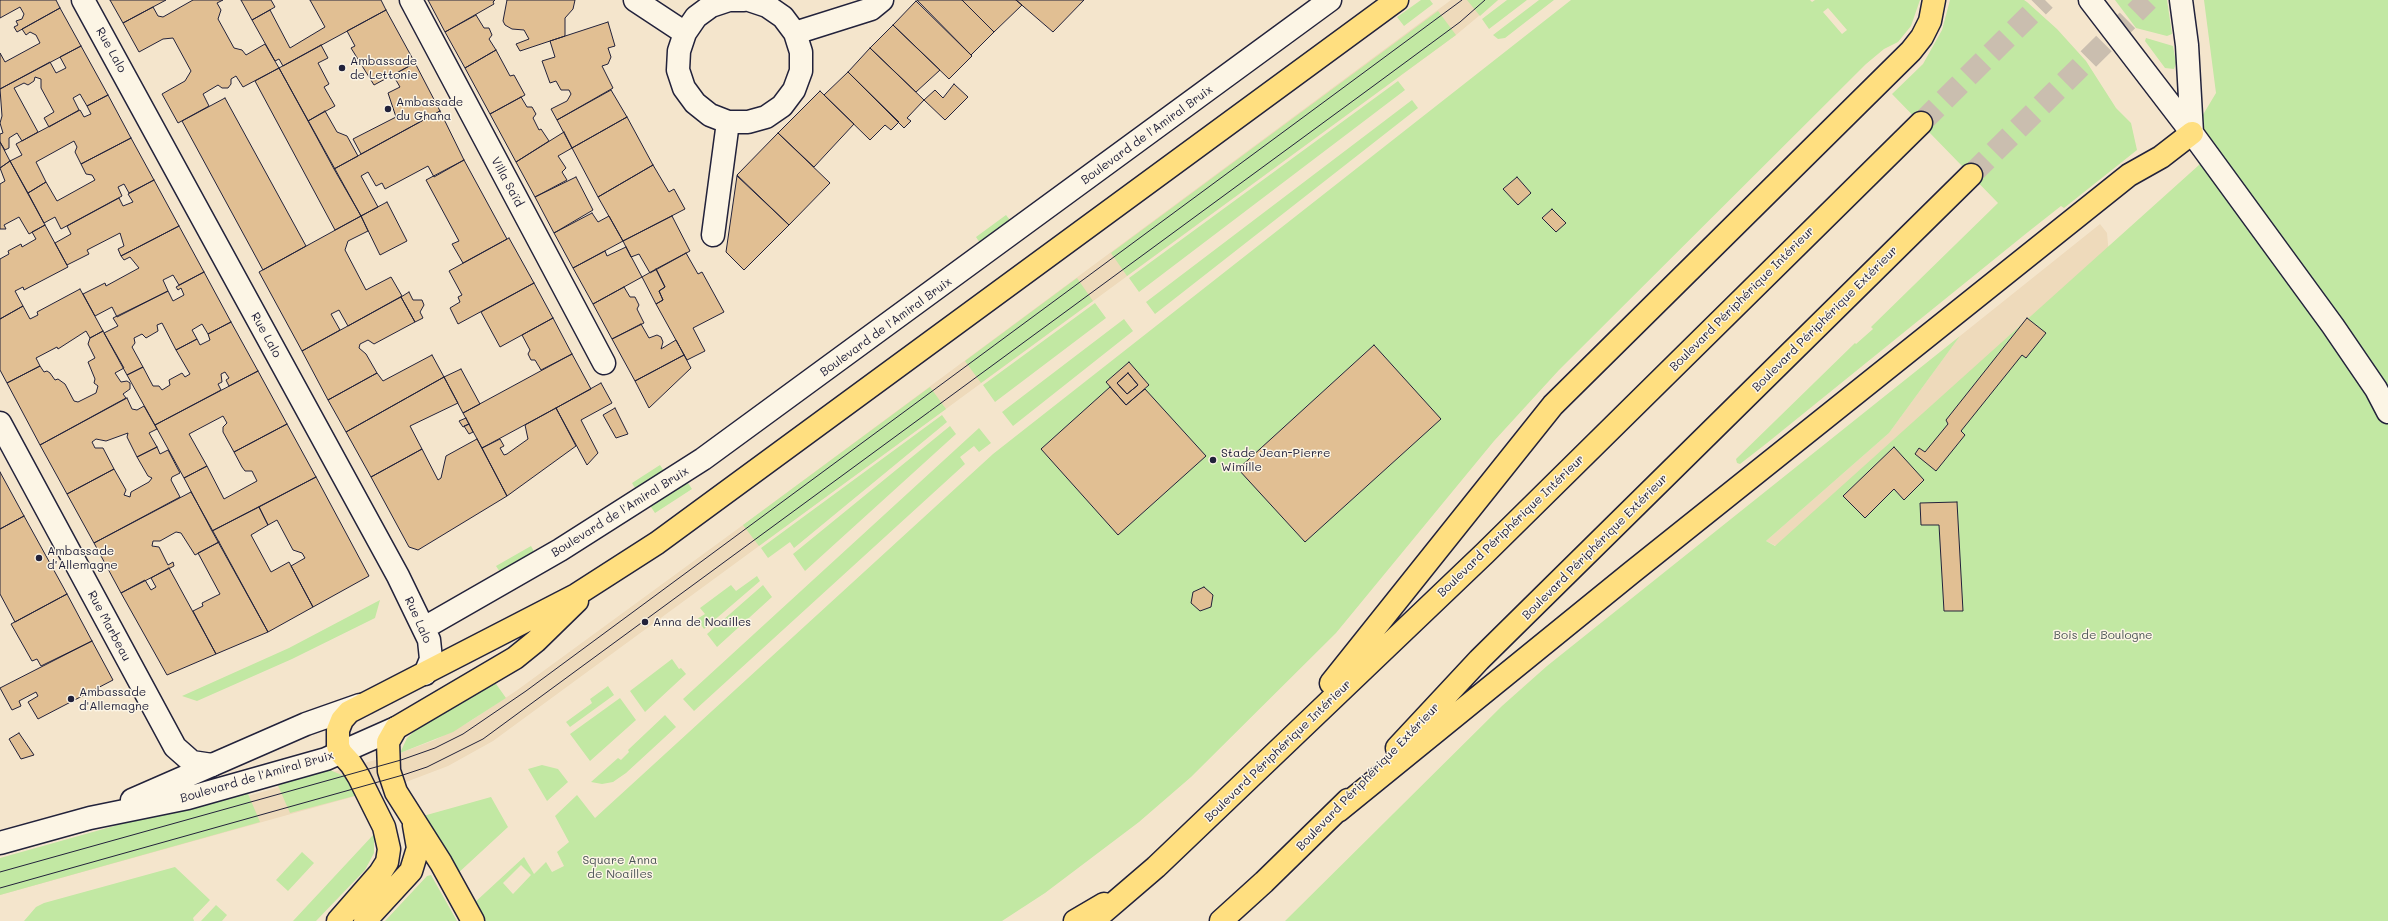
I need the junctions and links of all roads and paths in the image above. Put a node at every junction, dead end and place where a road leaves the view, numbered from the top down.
1 (83, 0) edge
2 (411, 0) edge
3 (635, 0) edge
4 (744, 0) edge
5 (749, 0) edge
6 (882, 0) edge
7 (1330, 0) edge
8 (1397, 0) edge
9 (1934, 0) edge
10 (2090, 0) edge
11 (2181, 0) edge
12 (685, 33) junction
13 (795, 33) junction
14 (728, 122) junction
15 (1920, 123) tunnel mouth
16 (2192, 133) junction
17 (1971, 175) tunnel mouth
18 (712, 235) dead end
19 (604, 363) dead end
20 (2388, 412) edge
21 (0, 423) edge
22 (609, 575) junction
23 (424, 628) junction
24 (425, 674) junction
25 (362, 705) junction
26 (396, 728) junction
27 (1276, 750) junction
28 (341, 753) junction
29 (212, 766) junction
30 (1338, 811) junction
31 (90, 818) junction
32 (414, 823) junction
33 (0, 843) edge
34 (1156, 867) junction
35 (1224, 919) edge
36 (338, 921) edge
37 (365, 921) edge
38 (473, 921) edge
39 (1075, 921) edge
40 (1093, 921) edge

1 - 23 street, Rue Lalo
2 - 19 street, Villa Saïd
3 - 12 street
4 - 12 street
5 - 13 street
6 - 13 street
7 - 23 street, Boulevard de l'Amiral Bruix
8 - 22 main road, Boulevard de l'Amiral Bruix
9 - 27 main road
10 - 16 street
11 - 16 street
12 - 14 street
13 - 14 street
14 - 18 street
15 - 27 main road, Boulevard Périphérique Intérieur
16 - 20 street
16 - 30 main road
17 - 30 main road, Boulevard Périphérique Extérieur
21 - 29 street, Rue Marbeau
22 - 24 main road, Boulevard de l'Amiral Bruix
22 - 26 main road, Boulevard de l'Amiral Bruix
23 - 24 street, Rue Lalo
24 - 25 main road, Boulevard de l'Amiral Bruix
25 - 28 main road
25 - 29 street, Boulevard de l'Amiral Bruix
26 - 28 street, Boulevard de l'Amiral Bruix
26 - 32 main road
27 - 34 main road, Boulevard Périphérique Intérieur
28 - 31 street, Boulevard de l'Amiral Bruix
28 - 36 main road
29 - 31 street, Boulevard de l'Amiral Bruix
30 - 35 main road, Boulevard Périphérique Extérieur
31 - 33 street, Boulevard de l'Amiral Bruix
32 - 37 main road
32 - 38 main road
34 - 39 main road
34 - 40 main road, Boulevard Périphérique Intérieur

